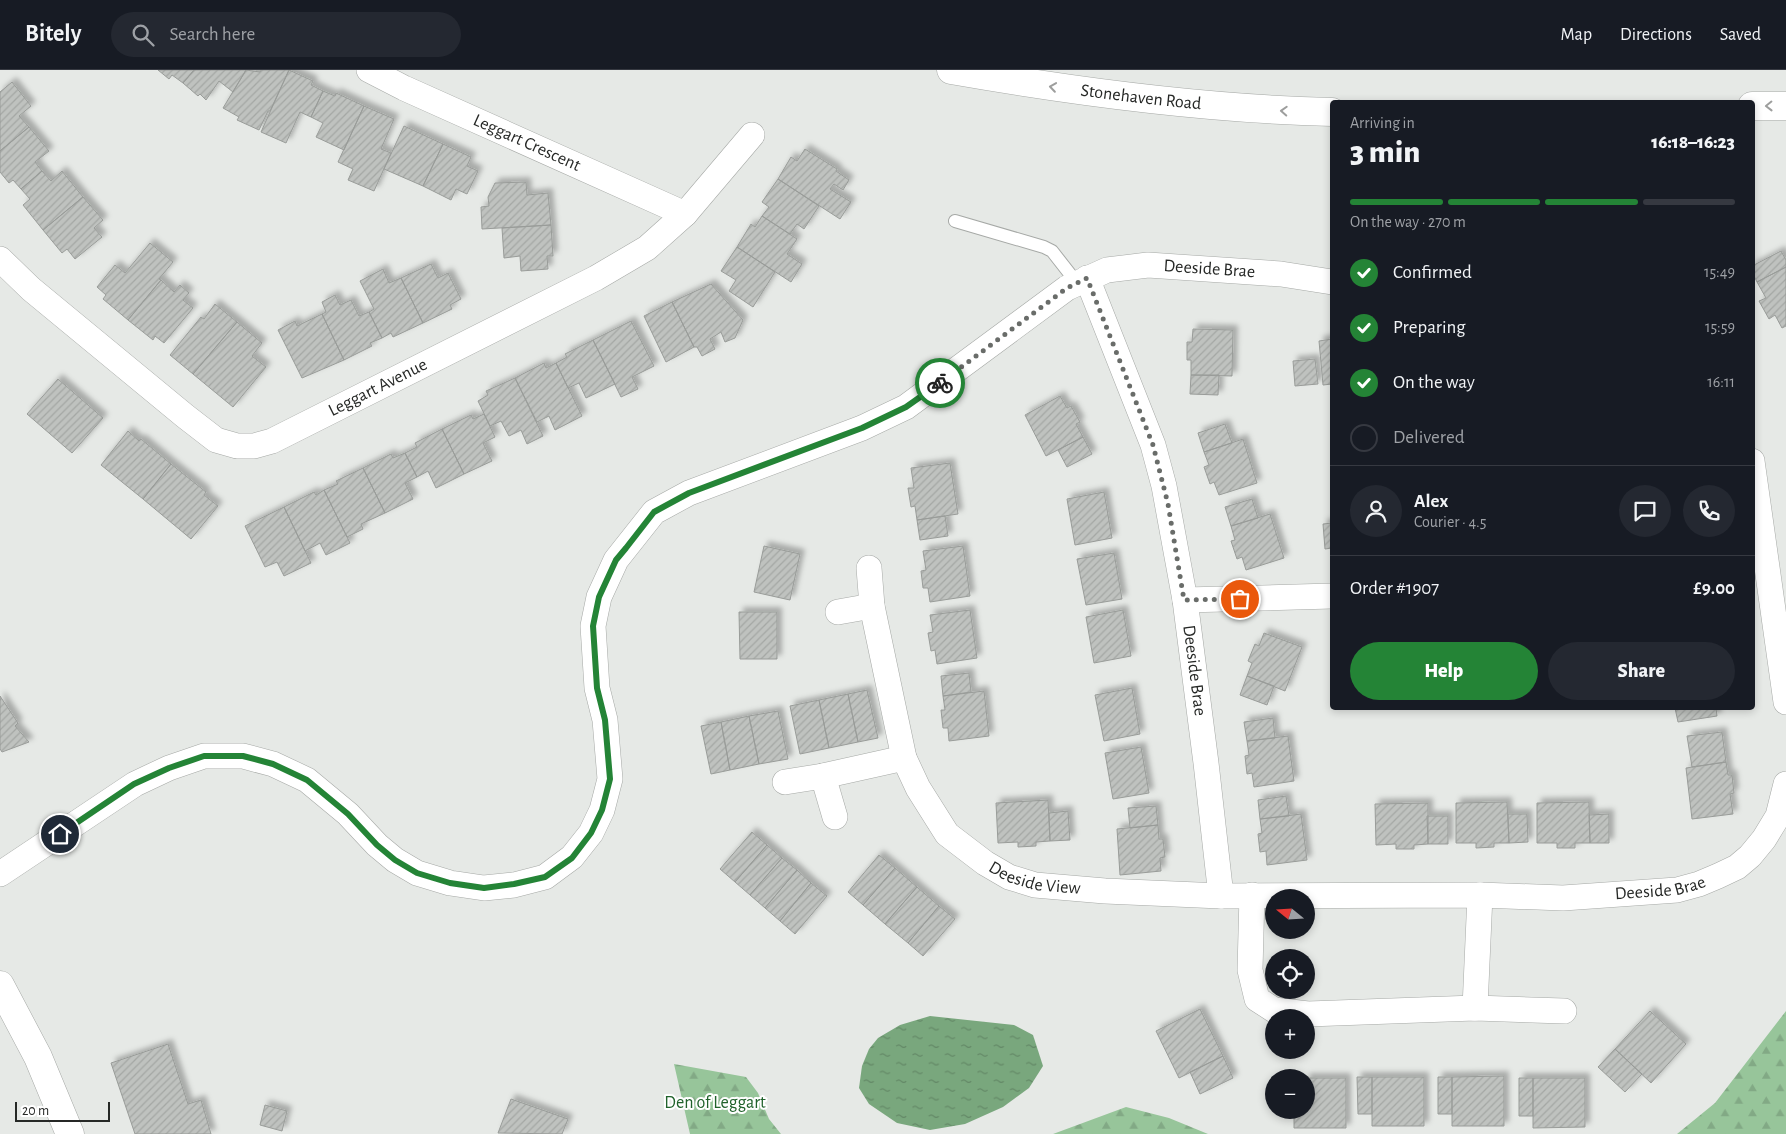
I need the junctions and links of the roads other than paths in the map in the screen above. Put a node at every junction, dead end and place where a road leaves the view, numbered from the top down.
1 (369, 70) edge
2 (951, 70) edge
3 (1755, 106) edge
4 (1786, 106) edge
5 (1330, 112) edge
6 (752, 135) dead end
7 (685, 214) junction
8 (955, 221) dead end
9 (0, 259) edge
10 (1082, 281) junction
11 (1330, 282) edge
12 (1755, 482) edge
13 (869, 568) dead end
14 (1330, 596) edge
15 (1184, 600) junction
16 (872, 606) junction
17 (838, 612) dead end
18 (1786, 702) edge
19 (904, 758) junction
20 (823, 776) junction
21 (785, 782) dead end
22 (1786, 784) edge
23 (835, 817) dead end
24 (0, 874) edge
25 (1252, 895) junction
26 (1480, 895) junction
27 (1221, 896) junction
28 (0, 985) edge
29 (1475, 1008) junction
30 (1564, 1011) dead end
31 (70, 1134) edge

1 - 7 street, Leggart Crescent
5 -> 2 main road, Stonehaven Road
4 -> 3 main road
6 - 7 street, Leggart Avenue
7 - 9 street, Leggart Avenue
8 - 10 lane
10 - 11 street, Deeside Brae
10 - 15 street, Deeside Brae
10 - 24 street, Deeside Brae
12 - 18 street
13 - 16 street, Deeside View
14 - 15 street
15 - 27 street, Deeside Brae
16 - 17 street
16 - 19 street, Deeside View
19 - 20 street
19 - 27 street, Deeside View
20 - 21 street
20 - 23 street
22 - 26 street, Deeside Brae
25 - 26 street, Deeside Brae
25 - 27 street, Deeside Brae
25 - 29 street
26 - 29 street
28 - 31 main road
29 - 30 street

